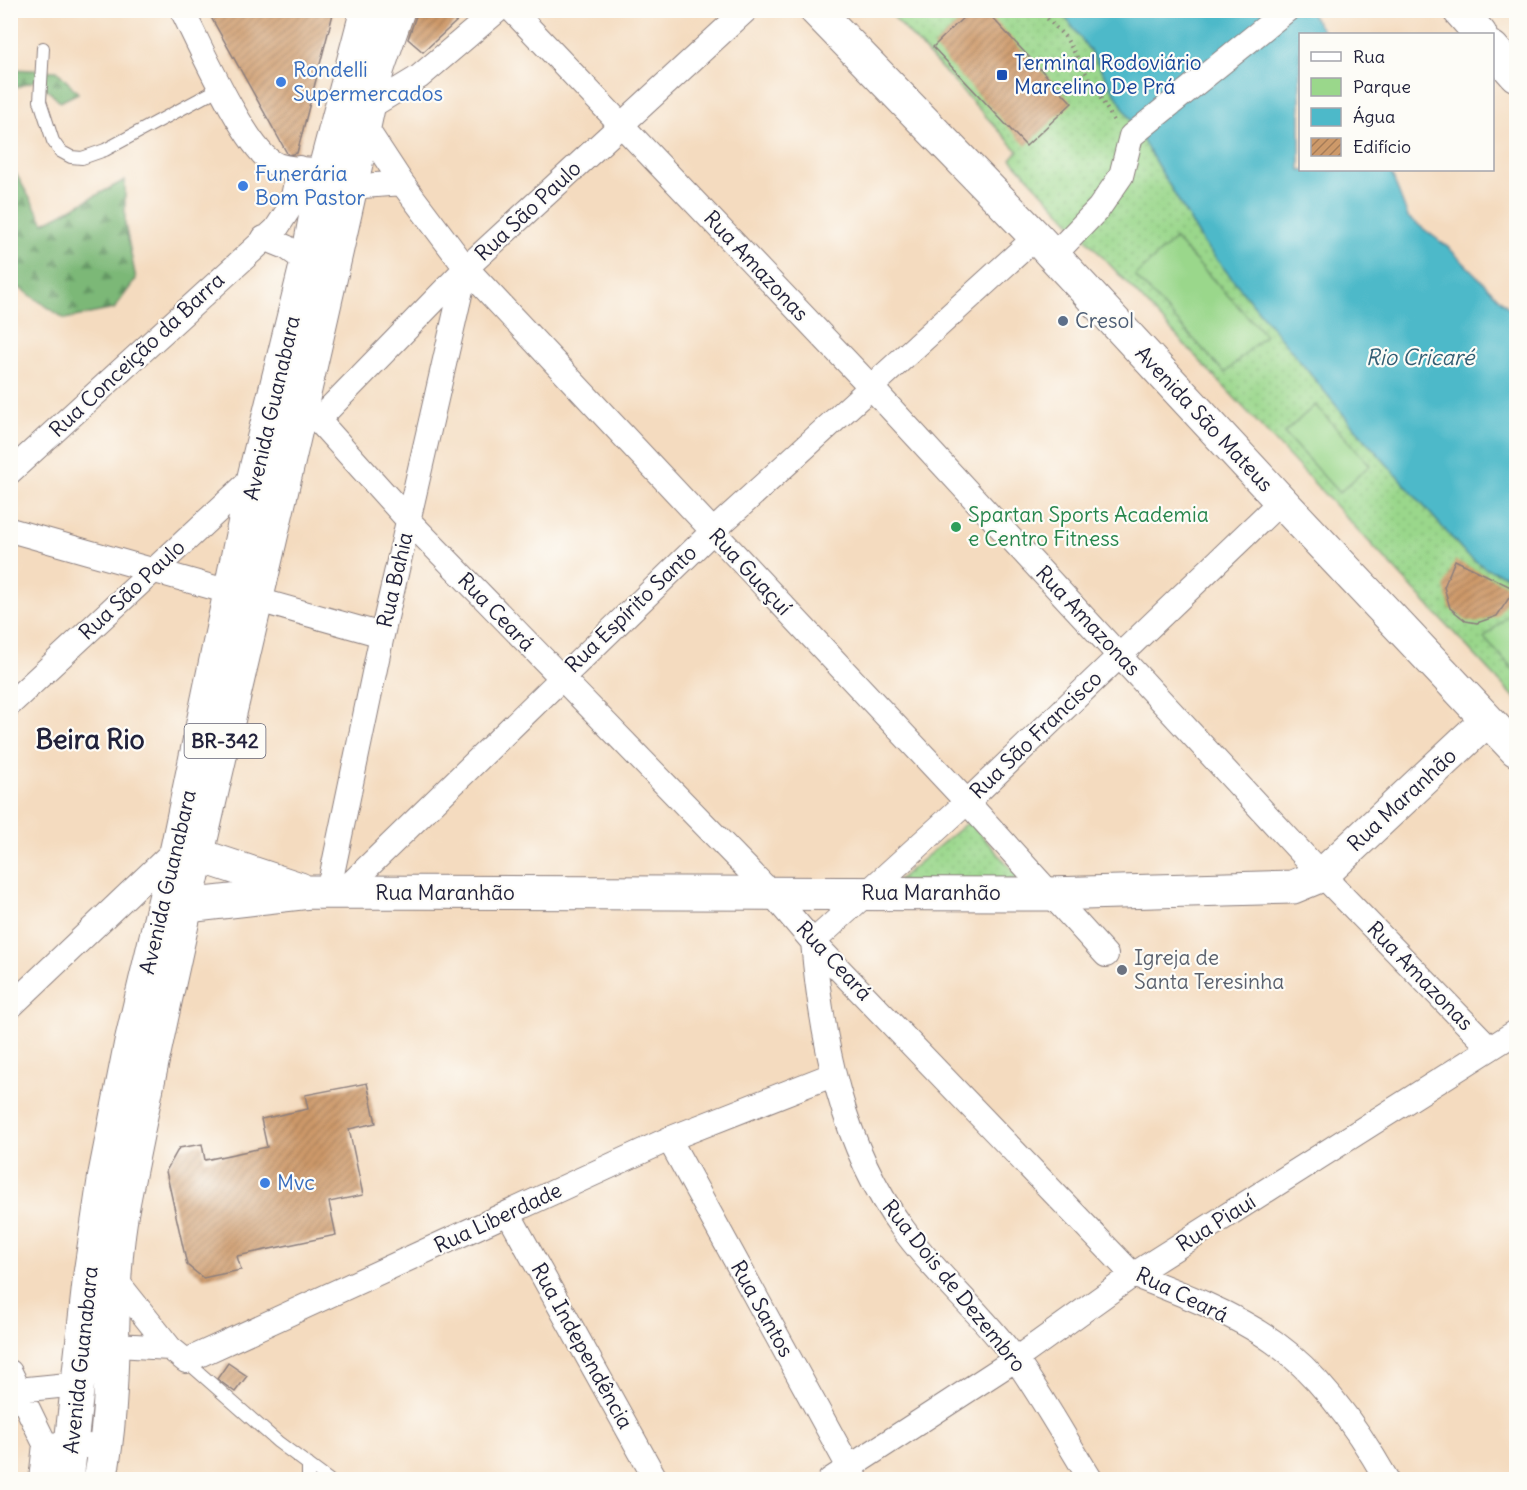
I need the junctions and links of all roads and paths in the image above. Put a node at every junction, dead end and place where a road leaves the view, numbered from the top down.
1 (182, 10) edge
2 (367, 10) edge
3 (398, 10) edge
4 (498, 10) edge
5 (513, 10) edge
6 (746, 10) edge
7 (816, 10) edge
8 (1039, 10) edge
9 (1287, 10) edge
10 (1459, 10) edge
11 (1479, 33) edge
12 (43, 48) dead end
13 (1494, 50) edge
14 (378, 68) junction
15 (1516, 75) edge
16 (419, 77) junction
17 (222, 87) junction
18 (366, 116) junction
19 (622, 125) junction
20 (1129, 142) junction
21 (324, 176) junction
22 (402, 183) junction
23 (264, 238) junction
24 (1044, 246) junction
25 (307, 262) junction
26 (466, 268) junction
27 (871, 387) junction
28 (308, 417) junction
29 (10, 472) edge
30 (254, 477) junction
31 (1281, 501) junction
32 (409, 521) junction
33 (10, 530) edge
34 (712, 532) junction
35 (153, 570) junction
36 (244, 594) junction
37 (382, 635) junction
38 (1119, 654) junction
39 (559, 678) junction
40 (10, 704) edge
41 (1487, 720) junction
42 (1516, 750) edge
43 (967, 802) junction
44 (188, 851) junction
45 (1322, 875) junction
46 (326, 893) junction
47 (867, 893) junction
48 (772, 894) junction
49 (1049, 894) junction
50 (187, 906) junction
51 (813, 942) junction
52 (1106, 955) dead end
53 (10, 1007) edge
54 (1516, 1032) edge
55 (1490, 1048) junction
56 (832, 1075) junction
57 (669, 1139) junction
58 (508, 1213) junction
59 (1133, 1275) junction
60 (102, 1276) junction
61 (99, 1344) junction
62 (178, 1355) junction
63 (1016, 1359) junction
64 (14, 1381) edge
65 (78, 1384) junction
66 (59, 1446) junction
67 (107, 1447) junction
68 (308, 1464) junction
69 (845, 1475) edge
70 (41, 1479) edge
71 (68, 1479) edge
72 (100, 1479) edge
73 (308, 1479) edge
74 (329, 1479) edge
75 (656, 1479) edge
76 (1091, 1479) edge
77 (1387, 1479) edge

1 - 17 street
2 - 21 main road, Avenida Guanabara / BR-342
3 - 14 main road, Avenida Guanabara / BR-342
4 - 16 street
5 - 19 street, Rua Amazonas
6 - 19 street, Rua São Paulo
7 - 24 main road, Avenida São Mateus
8 - 20 path
9 - 20 street
10 - 11 main road
12 - 17 lane
13 - 15 main road
14 - 16 street
14 - 18 main road, Avenida Guanabara / BR-342
16 - 18 street
17 - 21 street
18 - 21 main road, Avenida Guanabara / BR-342
18 - 22 street
19 - 26 street, Rua São Paulo
19 - 27 street, Rua Amazonas
20 - 24 street, Rua Espírito Santo
21 - 22 street
21 - 23 street, Rua Conceição da Barra
21 - 25 main road, Avenida Guanabara / BR-342
21 - 28 main road, Avenida Guanabara / BR-342
22 - 26 street, Rua Guaçuí
23 - 25 street
23 - 29 street, Rua Conceição da Barra
24 - 27 street, Rua Espírito Santo
24 - 31 main road, Avenida São Mateus
25 - 30 main road, Avenida Guanabara / BR-342
26 - 28 street, Rua São Paulo
26 - 32 street, Rua Bahia
26 - 34 street, Rua Guaçuí
27 - 34 street, Rua Espírito Santo
27 - 38 street, Rua Amazonas
28 - 32 street, Rua Ceará
28 - 36 main road, Avenida Guanabara / BR-342
30 - 35 street, Rua São Paulo
30 - 36 main road, Avenida Guanabara / BR-342
31 - 38 street, Rua São Francisco
31 - 41 main road, Avenida São Mateus
32 - 37 street, Rua Bahia
32 - 39 street, Rua Ceará
33 - 35 street
34 - 39 street, Rua Espírito Santo
34 - 43 street, Rua Guaçuí
35 - 36 street
35 - 40 street, Rua São Paulo
36 - 37 street
36 - 44 main road, Avenida Guanabara / BR-342
37 - 46 street, Rua Bahia
38 - 43 street, Rua São Francisco
38 - 45 street, Rua Amazonas
39 - 46 street, Rua Espírito Santo
39 - 48 street, Rua Ceará
41 - 42 main road, Avenida São Mateus
41 - 45 main road, Rua Maranhão
43 - 47 street, Rua São Francisco
43 - 49 street, Rua Guaçuí
44 - 46 main road, Rua Maranhão
44 - 50 main road, Avenida Guanabara / BR-342
44 - 53 street
44 - 60 main road, Avenida Guanabara / BR-342
45 - 49 main road, Rua Maranhão
45 - 55 street, Rua Amazonas
46 - 48 main road, Rua Maranhão
46 - 50 main road, Rua Maranhão
47 - 48 main road, Rua Maranhão
47 - 49 main road, Rua Maranhão
47 - 51 street, Rua São Francisco
48 - 51 street, Rua Ceará
49 - 52 street, Rua Guaçuí
50 - 60 main road, Avenida Guanabara / BR-342
51 - 56 street, Rua Dois de Dezembro
51 - 59 street, Rua Ceará
54 - 55 street, Rua Piauí
55 - 59 street, Rua Piauí
56 - 57 street, Rua Liberdade
56 - 63 street, Rua Dois de Dezembro
57 - 58 street, Rua Liberdade
57 - 69 street, Rua Santos
58 - 62 street, Rua Liberdade
58 - 75 street, Rua Independência
59 - 63 street, Rua Piauí
59 - 77 street, Rua Ceará
60 - 61 main road, Avenida Guanabara / BR-342
60 - 62 street
61 - 62 street
61 - 65 main road, Avenida Guanabara / BR-342
61 - 67 main road, Avenida Guanabara / BR-342
62 - 68 lane
63 - 69 street, Rua Piauí
63 - 76 street, Rua Dois de Dezembro
64 - 65 street
64 - 66 street
65 - 66 main road, Avenida Guanabara / BR-342
66 - 67 street
66 - 70 street
66 - 71 main road, Avenida Guanabara / BR-342
67 - 72 main road, Avenida Guanabara / BR-342
68 - 73 lane
68 - 74 lane

